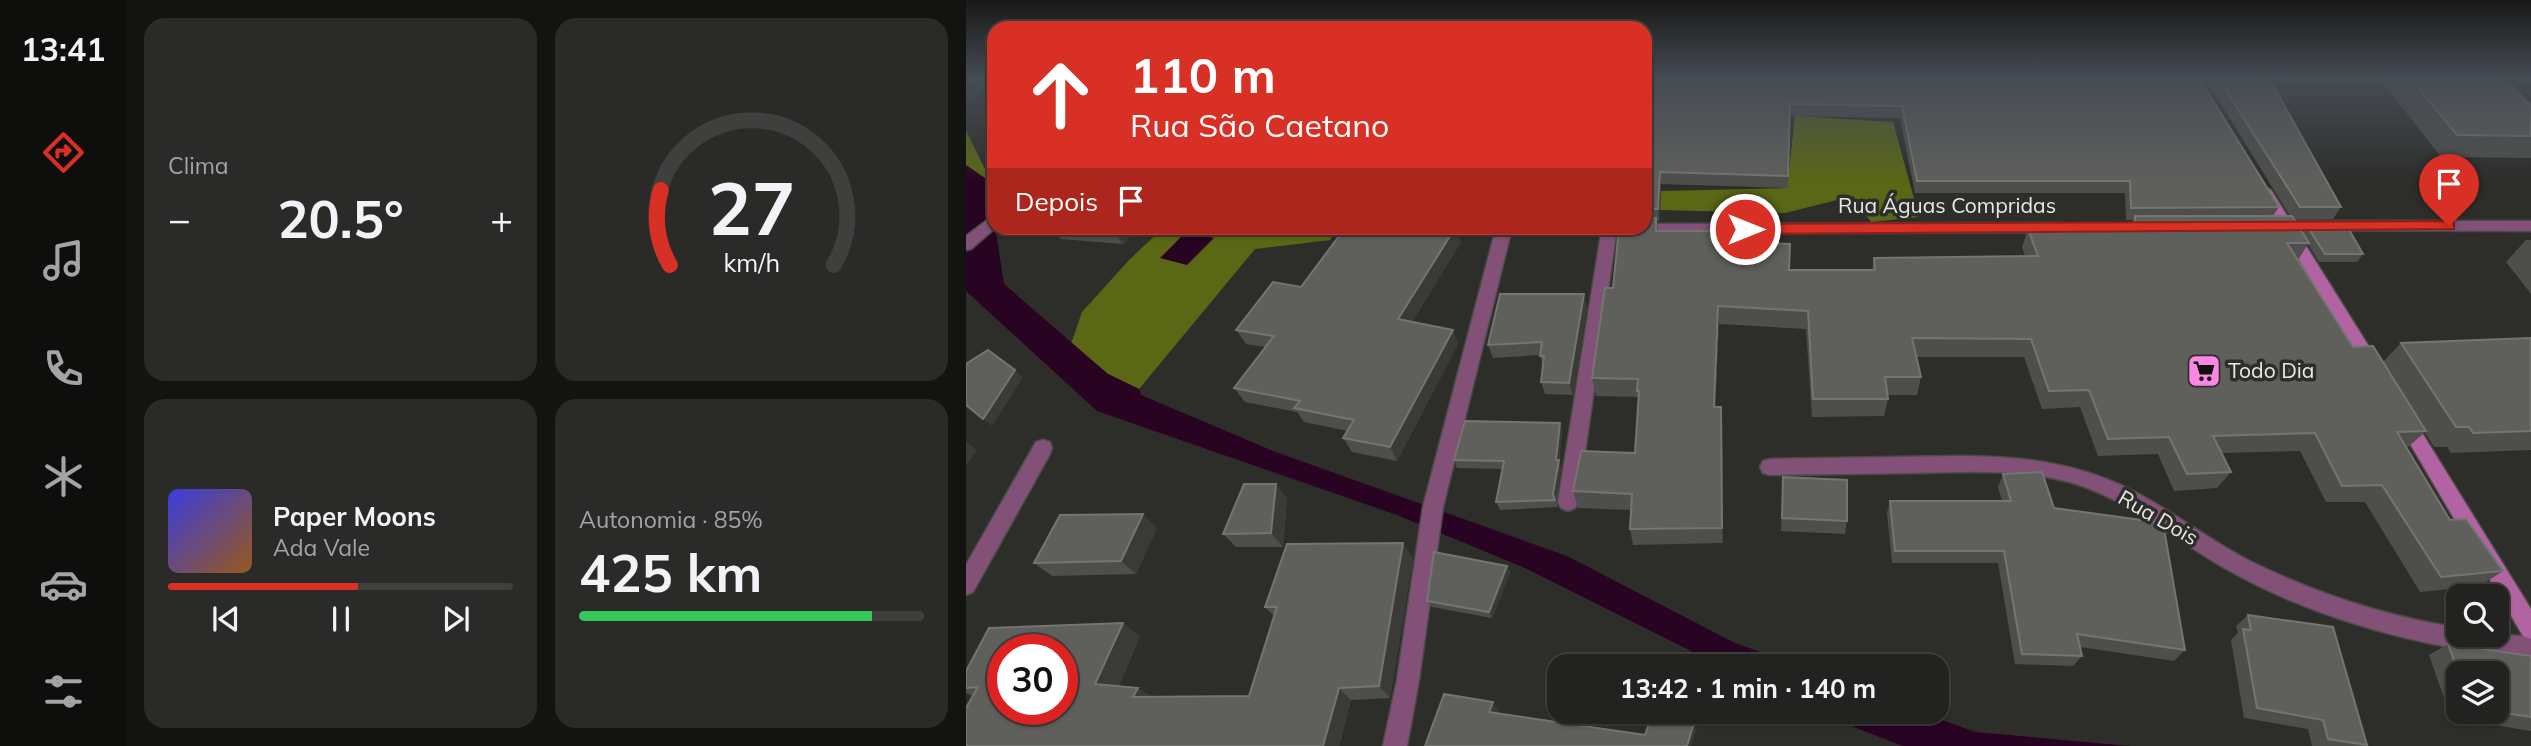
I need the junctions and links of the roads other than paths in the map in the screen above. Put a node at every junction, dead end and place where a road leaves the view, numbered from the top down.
1 (2258, 180) edge
2 (987, 226) edge
3 (2259, 226) edge
4 (2285, 226) junction
5 (2531, 226) edge
6 (1652, 228) edge
7 (2072, 228) edge
8 (1502, 235) edge
9 (1608, 235) edge
10 (966, 245) edge
11 (2382, 383) edge
12 (2396, 406) edge
13 (1044, 448) dead end
14 (1770, 467) dead end
15 (1568, 502) dead end
16 (966, 585) edge
17 (2531, 629) edge
18 (2531, 648) edge
19 (1395, 746) edge

1 - 4 main road
2 - 10 street
3 - 4 street
4 - 5 street
4 - 11 main road
6 - 7 street, Rua Águas Compridas
8 - 19 street
9 - 15 street, Rua Águas Compridas
12 - 17 main road
13 - 16 street
14 - 18 street, Rua Dois

